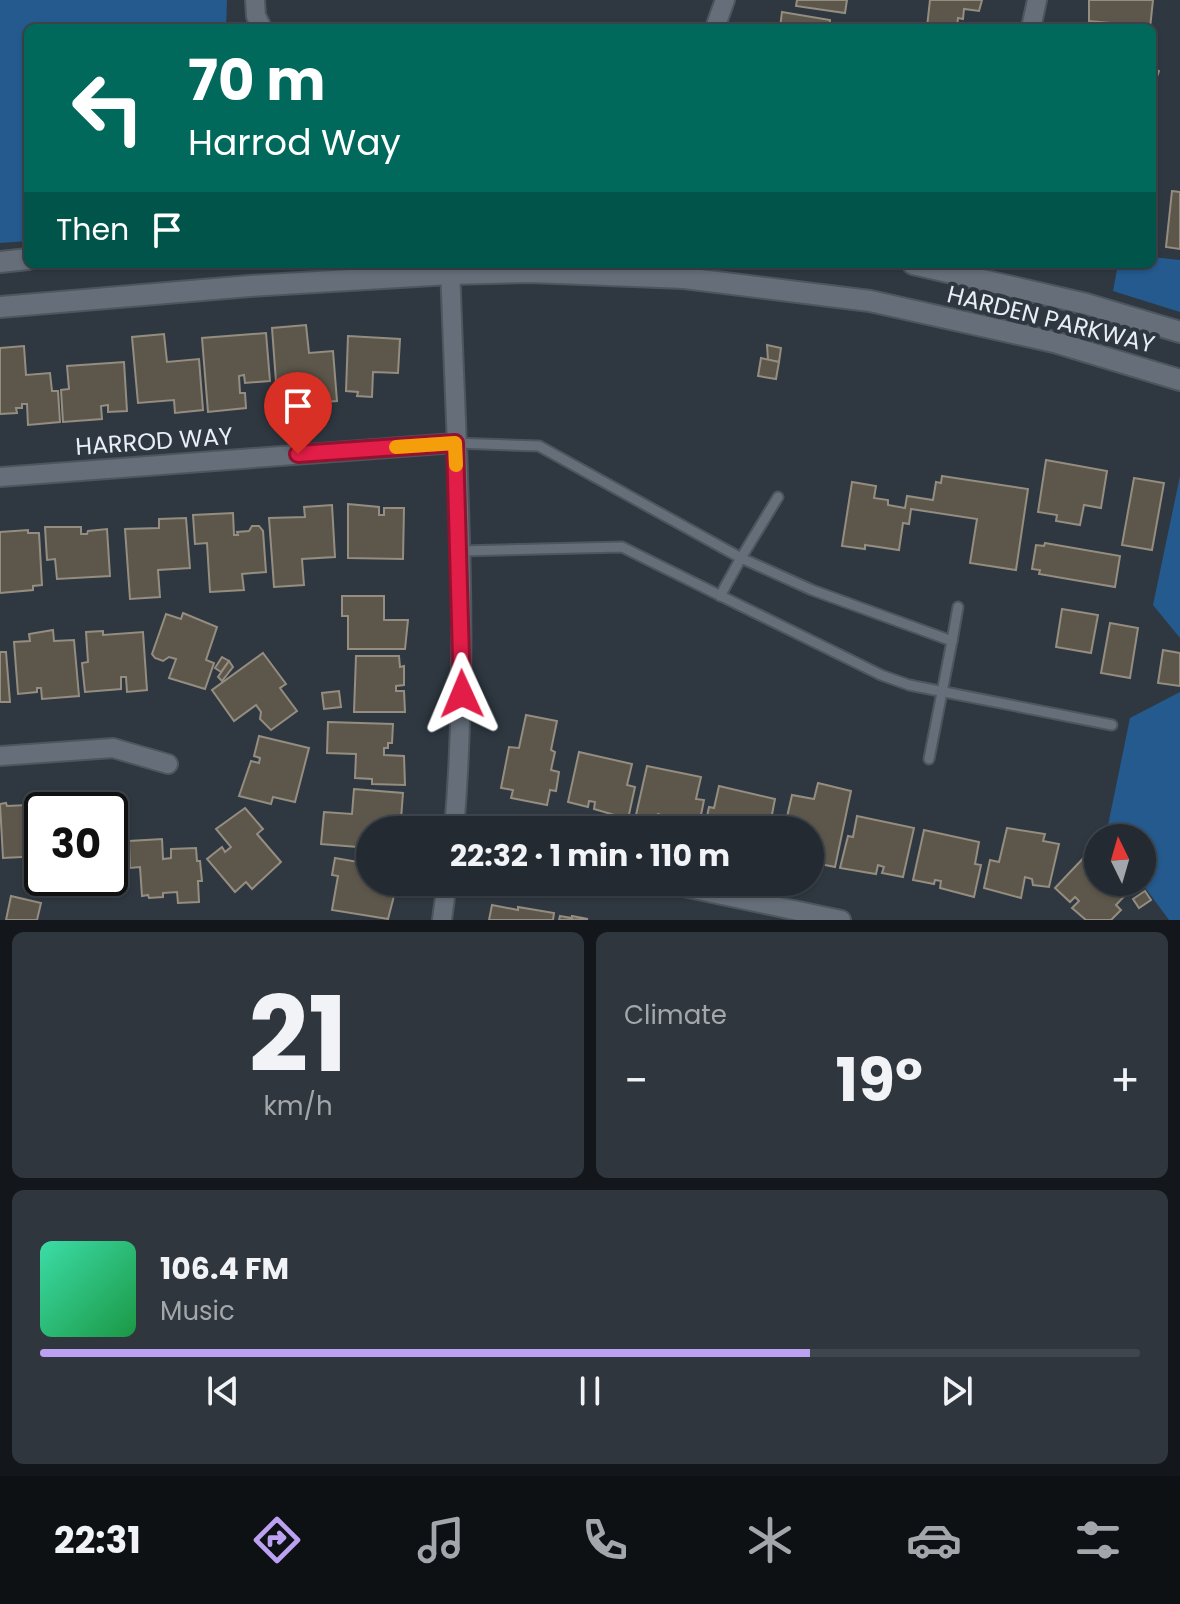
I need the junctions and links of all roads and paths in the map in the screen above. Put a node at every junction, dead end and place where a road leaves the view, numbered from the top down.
1 (255, 0) edge
2 (725, 0) edge
3 (1037, 0) edge
4 (260, 24) edge
5 (716, 24) edge
6 (1032, 24) edge
7 (24, 259) edge
8 (0, 262) edge
9 (930, 268) edge
10 (450, 269) edge
11 (684, 271) edge
12 (0, 307) edge
13 (1180, 332) edge
14 (1180, 380) edge
15 (455, 443) junction
16 (0, 477) edge
17 (778, 497) dead end
18 (460, 551) junction
19 (741, 558) junction
20 (720, 596) junction
21 (958, 607) dead end
22 (952, 641) junction
23 (942, 692) junction
24 (1112, 725) dead end
25 (0, 756) edge
26 (929, 759) dead end
27 (168, 764) dead end
28 (455, 816) edge
29 (445, 896) edge
30 (727, 896) edge
31 (442, 920) edge
32 (841, 920) edge

1 - 4 street
2 - 5 street
3 - 6 street
7 - 8 street
9 - 13 street, HARDEN PARKWAY
10 - 11 street, HARDEN PARKWAY
10 - 12 street, HARDEN PARKWAY
10 - 15 street
11 - 14 street, HARDEN PARKWAY
15 - 16 street, HARROD WAY
15 - 18 street
15 - 19 lane
17 - 19 lane
18 - 20 lane
18 - 28 street
19 - 20 lane
19 - 22 lane
20 - 23 lane
21 - 22 lane
22 - 23 lane
23 - 24 lane
23 - 26 lane
25 - 27 street
29 - 31 street
30 - 32 street

